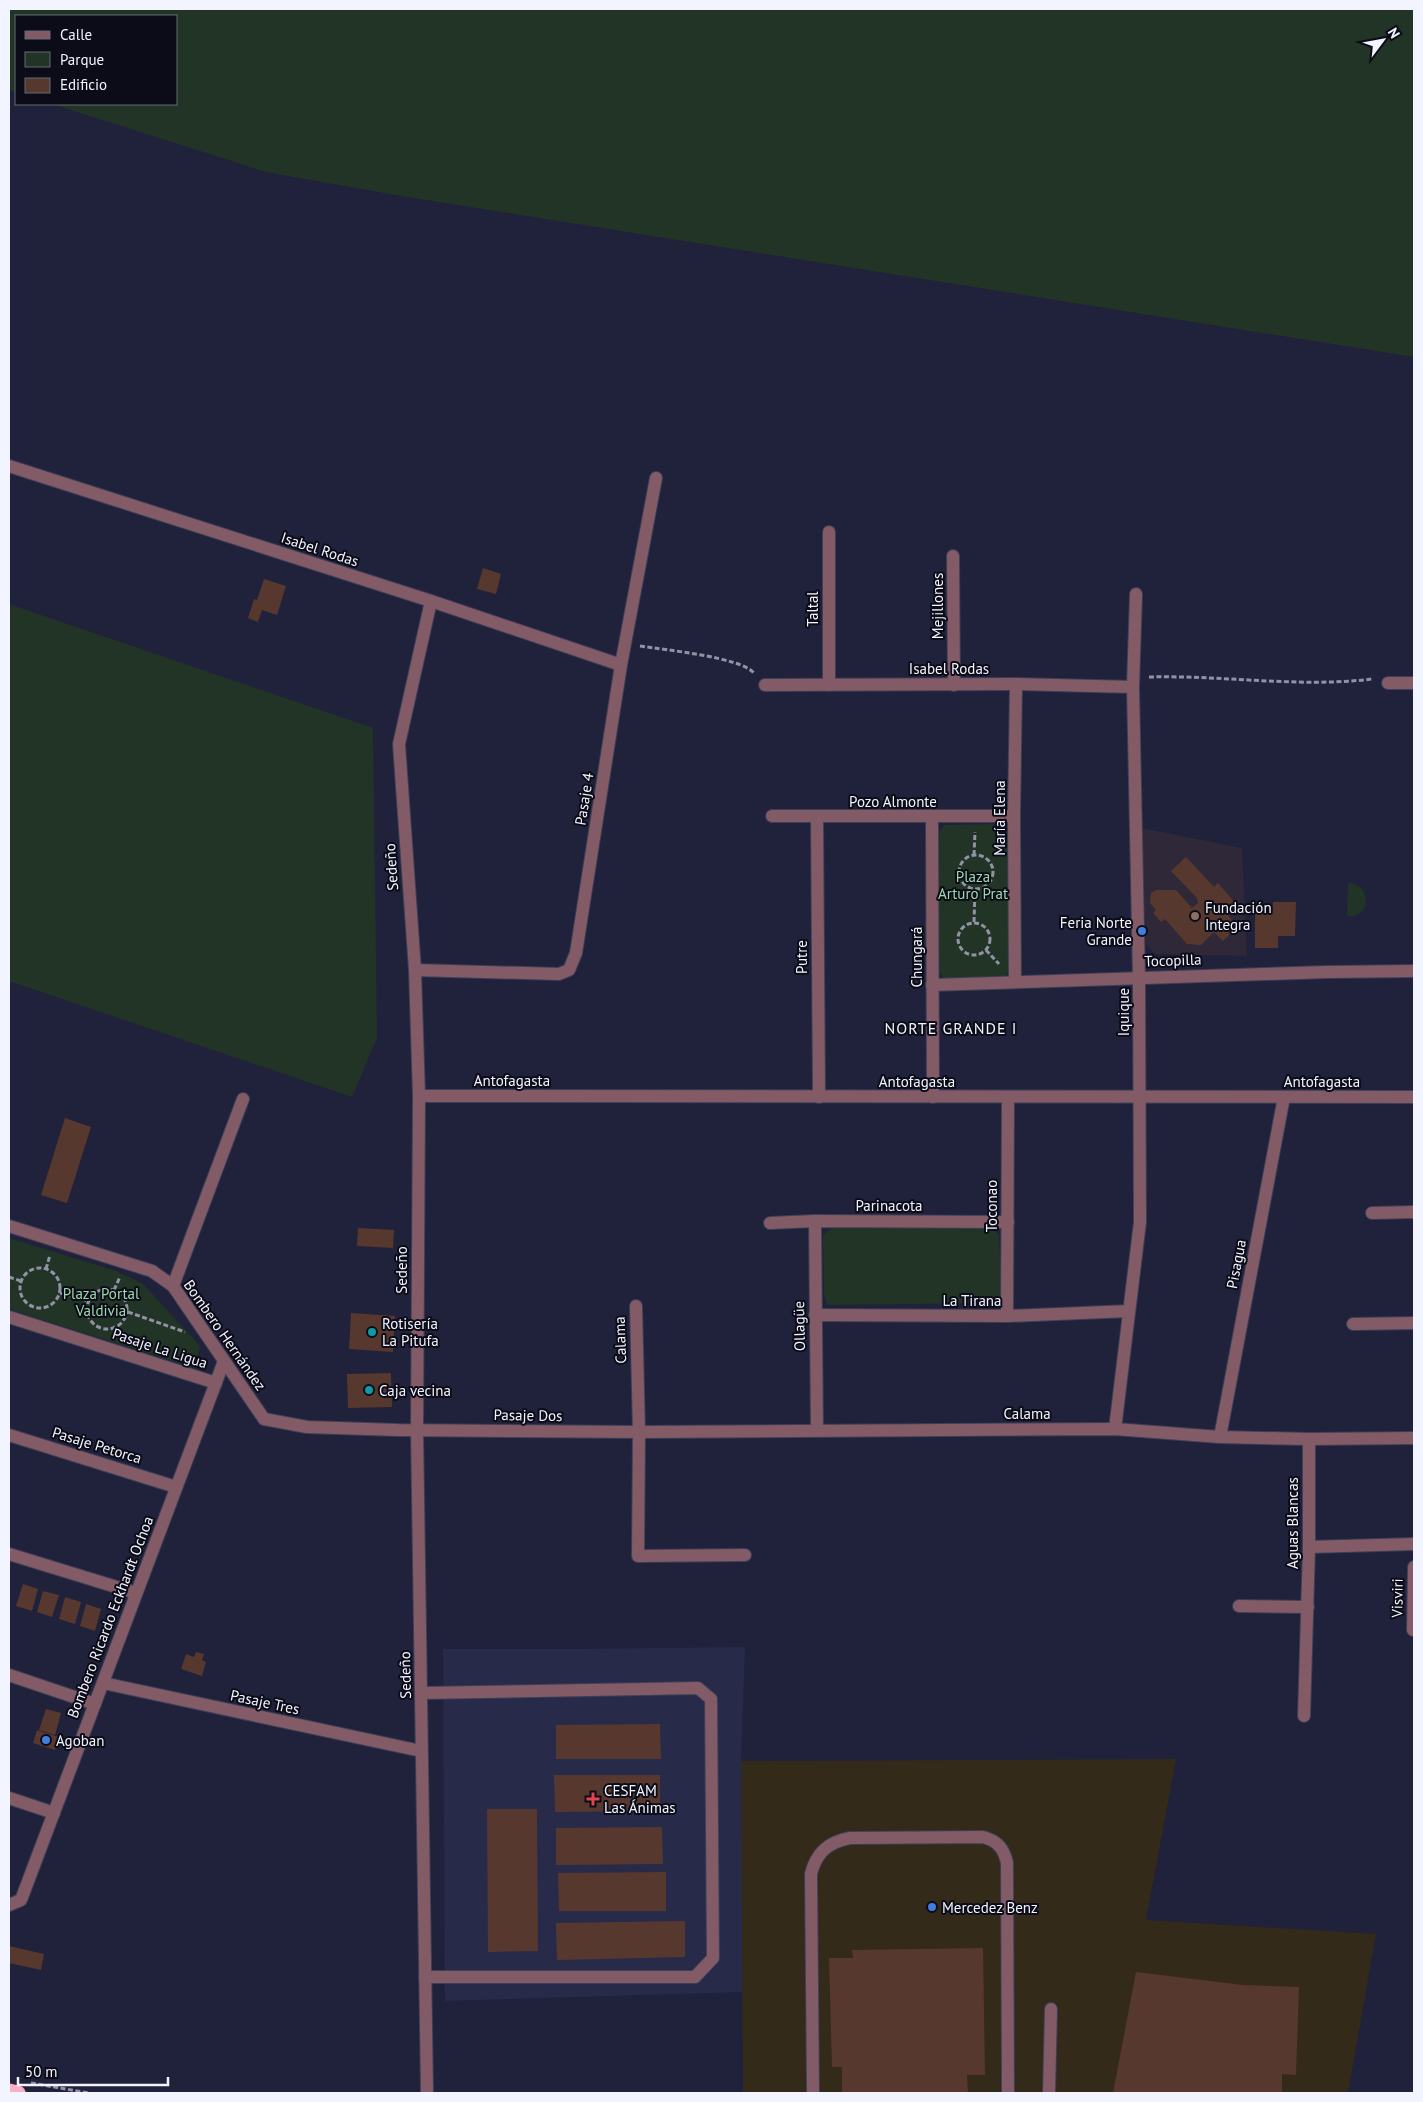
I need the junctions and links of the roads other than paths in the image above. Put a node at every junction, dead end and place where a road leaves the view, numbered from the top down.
1 (9, 466) edge
2 (656, 478) dead end
3 (829, 532) dead end
4 (952, 556) dead end
5 (1136, 594) dead end
6 (431, 601) junction
7 (621, 665) junction
8 (1133, 682) junction
9 (1388, 683) road end
10 (1414, 683) edge
11 (1016, 684) junction
12 (765, 685) road end
13 (828, 685) junction
14 (954, 685) junction
15 (772, 816) dead end
16 (1014, 816) junction
17 (817, 817) junction
18 (932, 817) junction
19 (415, 970) junction
20 (1414, 971) edge
21 (1139, 978) junction
22 (1016, 982) junction
23 (932, 984) junction
24 (419, 1096) junction
25 (819, 1097) junction
26 (933, 1097) junction
27 (1008, 1097) junction
28 (1140, 1097) junction
29 (1284, 1097) junction
30 (1414, 1097) edge
31 (243, 1098) dead end
32 (1414, 1212) edge
33 (1372, 1213) dead end
34 (814, 1221) junction
35 (1008, 1222) junction
36 (770, 1223) dead end
37 (9, 1226) edge
38 (173, 1286) junction
39 (636, 1306) dead end
40 (1129, 1311) junction
41 (815, 1315) junction
42 (1007, 1316) junction
43 (9, 1317) edge
44 (1353, 1324) dead end
45 (1414, 1324) edge
46 (224, 1361) junction
47 (216, 1383) junction
48 (417, 1430) junction
49 (818, 1430) junction
50 (1115, 1430) junction
51 (639, 1432) junction
52 (9, 1435) edge
53 (1220, 1437) junction
54 (1414, 1438) edge
55 (1309, 1439) junction
56 (176, 1487) junction
57 (1414, 1544) edge
58 (1309, 1547) junction
59 (9, 1554) edge
60 (745, 1555) dead end
61 (1414, 1567) edge
62 (136, 1593) junction
63 (1238, 1606) dead end
64 (1308, 1608) junction
65 (1413, 1630) dead end
66 (9, 1675) edge
67 (103, 1683) junction
68 (422, 1693) junction
69 (95, 1704) junction
70 (1304, 1716) dead end
71 (421, 1751) junction
72 (9, 1798) edge
73 (54, 1813) junction
74 (9, 1905) edge
75 (425, 1977) junction
76 (1051, 2009) dead end
77 (23, 2088) edge
78 (9, 2092) edge
79 (427, 2093) edge
80 (813, 2093) edge
81 (1008, 2093) edge
82 (1049, 2093) edge

1 - 6 street, Isabel Rodas
2 - 7 street, Pasaje 4
3 - 13 street, Taltal
4 - 14 street, Mejillones
5 - 8 street, Iquique
6 - 7 street, Isabel Rodas
6 - 19 street, Sedeño
7 - 19 street, Pasaje 4
8 - 11 street, Isabel Rodas
8 - 21 street, Iquique
9 - 10 street
11 - 14 street, Isabel Rodas
11 - 16 street, María Elena
12 - 13 street, Isabel Rodas
13 - 14 street, Isabel Rodas
15 - 17 street, Pozo Almonte
16 - 18 street, Pozo Almonte
16 - 22 street, María Elena
17 - 18 street, Pozo Almonte
17 - 25 street, Putre
18 - 23 street, Chungará
19 - 24 street, Sedeño
20 - 21 street, Tocopilla
21 - 22 street, Tocopilla
21 - 28 street, Iquique
22 - 23 street, Tocopilla
23 - 26 street, Chungará
24 - 25 street, Antofagasta
24 - 48 street, Sedeño
25 - 26 street, Antofagasta
26 - 27 street, Antofagasta
27 - 28 street, Antofagasta
27 - 35 street, Toconao
28 - 29 street, Antofagasta
28 - 40 street, Iquique
29 - 30 street, Antofagasta
29 - 53 street, Pisagua
31 - 38 street
32 - 33 street
34 - 35 street, Parinacota
34 - 36 street, Parinacota
34 - 41 street, Ollagüe
35 - 42 street, Toconao
37 - 38 street, Bombero Hernández
38 - 46 street, Bombero Hernández
39 - 51 street, Calama
40 - 42 street, La Tirana
40 - 50 street, Iquique
41 - 42 street, La Tirana
41 - 49 street, Ollagüe
43 - 47 street, Pasaje La Ligua
44 - 45 street
46 - 47 street, Bombero Ricardo Eckhardt Ochoa
46 - 48 street, Bombero Hernández
47 - 56 street, Bombero Ricardo Eckhardt Ochoa
48 - 51 street, Pasaje Dos
48 - 68 street, Sedeño
49 - 50 street, Calama
49 - 51 street, Calama
50 - 53 street, Calama
51 - 60 street, Calama
52 - 56 street, Pasaje Petorca
53 - 55 street, Calama
54 - 55 street, Calama
55 - 58 street, Aguas Blancas
56 - 62 street, Bombero Ricardo Eckhardt Ochoa
57 - 58 street
58 - 64 street, Aguas Blancas
59 - 62 street
61 - 65 street, Visviri
62 - 67 street, Bombero Ricardo Eckhardt Ochoa
63 - 64 street
64 - 70 street, Aguas Blancas
66 - 69 street
67 - 69 street, Bombero Ricardo Eckhardt Ochoa
67 - 71 street, Pasaje Tres
68 - 71 street, Sedeño
68 - 75 street
69 - 73 street, Bombero Ricardo Eckhardt Ochoa
71 - 75 street, Sedeño
72 - 73 street
73 - 74 street, Bombero Ricardo Eckhardt Ochoa
75 - 79 street, Sedeño
76 - 82 street
77 - 78 highway
80 - 81 street

